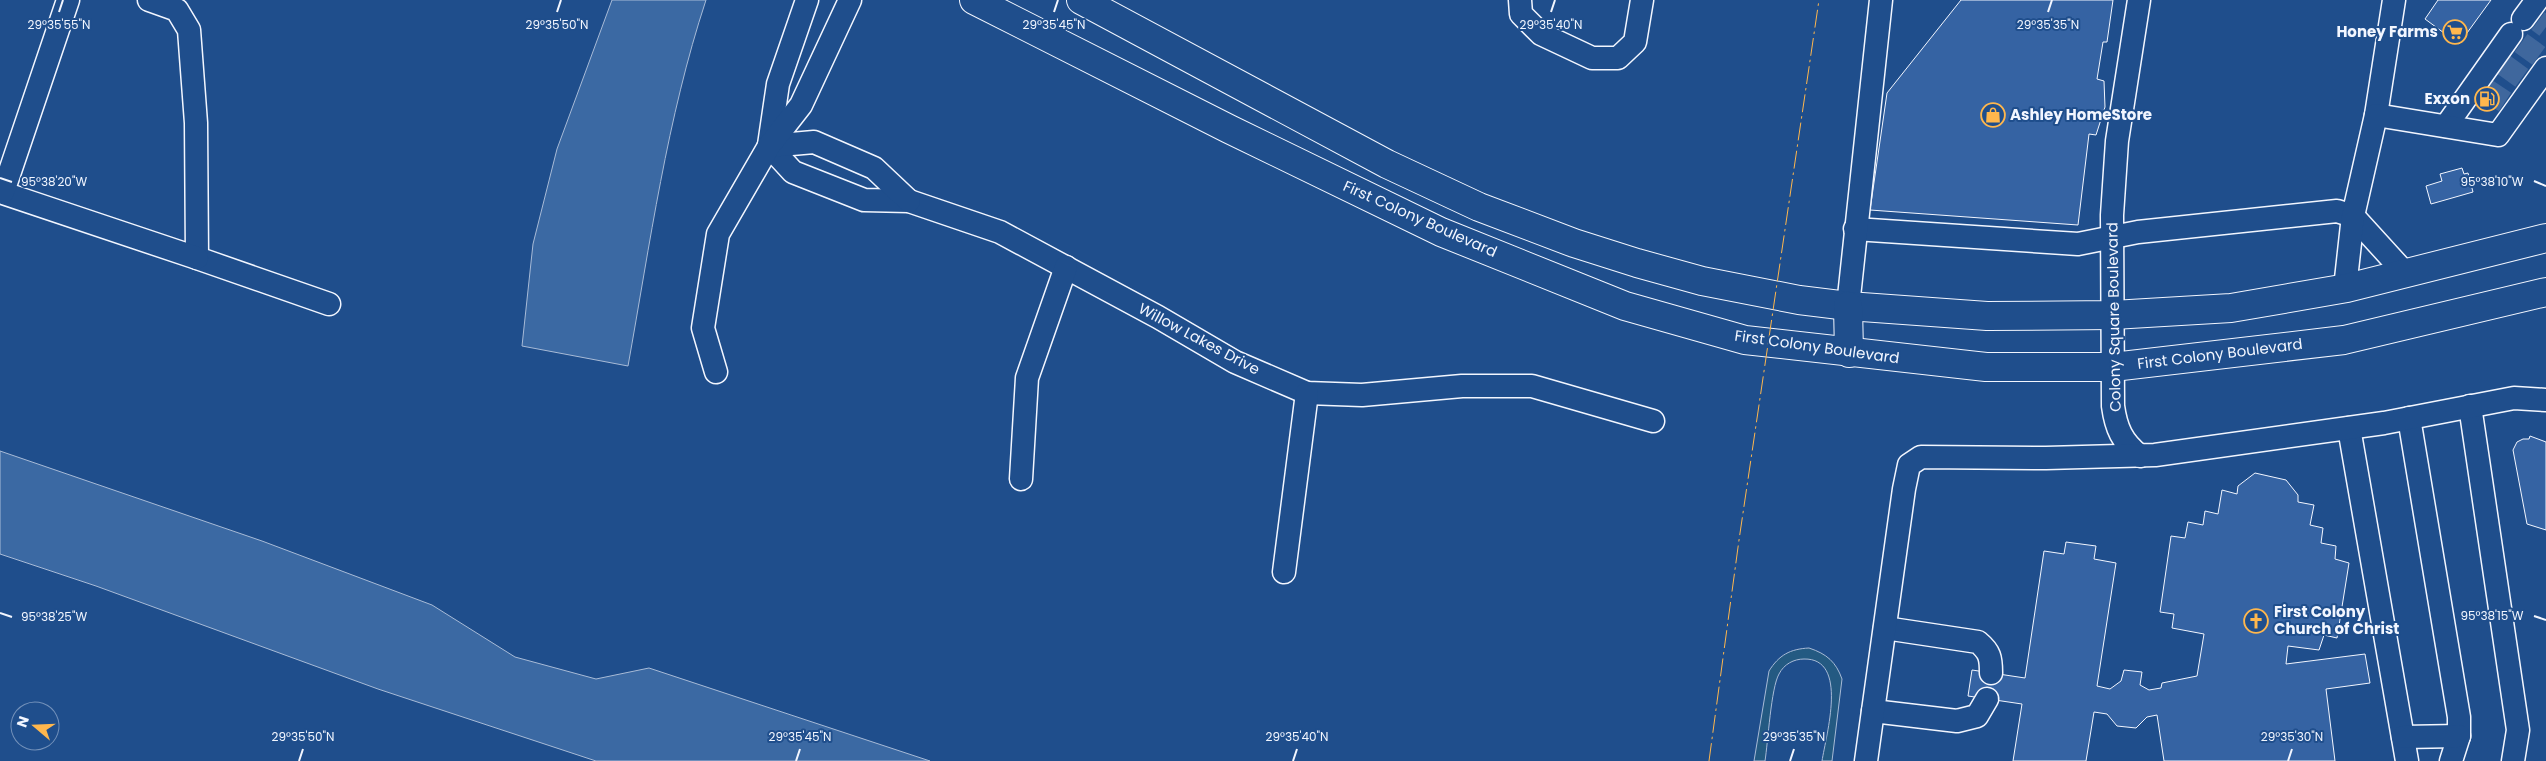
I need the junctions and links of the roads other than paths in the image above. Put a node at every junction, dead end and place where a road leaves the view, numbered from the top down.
1 (68, 0) edge
2 (149, 0) edge
3 (807, 0) edge
4 (850, 0) edge
5 (974, 0) edge
6 (1081, 0) edge
7 (1520, 0) edge
8 (1642, 0) edge
9 (1882, 0) edge
10 (2139, 0) edge
11 (2394, 0) edge
12 (2525, 46) edge
13 (1248, 89) junction
14 (2496, 96) junction
15 (2376, 115) junction
16 (2446, 126) junction
17 (1229, 129) junction
18 (769, 146) junction
19 (1, 192) edge
20 (909, 200) junction
21 (2353, 216) junction
22 (1855, 229) junction
23 (2112, 237) junction
24 (2546, 238) edge
25 (197, 258) junction
26 (1066, 267) junction
27 (2405, 273) junction
28 (2345, 288) junction
29 (2546, 292) edge
30 (329, 304) dead end
31 (1848, 306) junction
32 (2113, 315) junction
33 (1849, 353) junction
34 (2113, 367) junction
35 (716, 372) dead end
36 (1307, 393) junction
37 (2546, 400) edge
38 (2470, 406) junction
39 (2409, 418) junction
40 (1653, 421) dead end
41 (2349, 428) junction
42 (2140, 456) junction
43 (1021, 479) dead end
44 (1284, 572) dead end
45 (1885, 628) junction
46 (1991, 673) dead end
47 (1987, 699) dead end
48 (1873, 711) junction
49 (2460, 736) junction
50 (2403, 737) junction
51 (1866, 761) edge
52 (2407, 761) edge
53 (2451, 761) edge
54 (2513, 761) edge

1 - 19 street
2 - 25 street
3 - 18 street
4 - 18 street
5 - 17 main road, First Colony Boulevard
6 - 13 main road
7 - 8 street
9 - 22 street
10 - 23 street, Colony Square Boulevard
11 - 15 street
12 - 14 street
12 - 14 street
13 - 17 main road
13 - 31 main road
14 - 16 street
14 - 16 street
15 - 16 street
15 - 21 street
17 - 33 main road, First Colony Boulevard
18 - 20 street, Willow Lakes Drive
18 - 20 street, Willow Lakes Drive
18 - 35 street
19 - 25 street
20 - 26 street, Willow Lakes Drive
21 - 23 street
21 - 27 street
21 - 28 street
22 - 23 street
22 - 31 street
23 - 32 street, Colony Square Boulevard
24 - 27 main road
25 - 30 street
26 - 36 street, Willow Lakes Drive
26 - 43 street
27 - 28 main road
28 - 32 main road
29 - 34 main road, First Colony Boulevard
31 - 32 main road
31 - 33 main road
32 - 34 street, Colony Square Boulevard
33 - 34 main road, First Colony Boulevard
34 - 42 street, Colony Square Boulevard
36 - 40 street, Willow Lakes Drive
36 - 44 street
37 - 38 street
38 - 39 street
38 - 54 street
39 - 41 street
39 - 49 street
41 - 42 street
41 - 50 street
42 - 45 street
45 - 46 street
45 - 48 street
47 - 48 street
48 - 51 street
49 - 50 street
49 - 53 street
50 - 52 street

